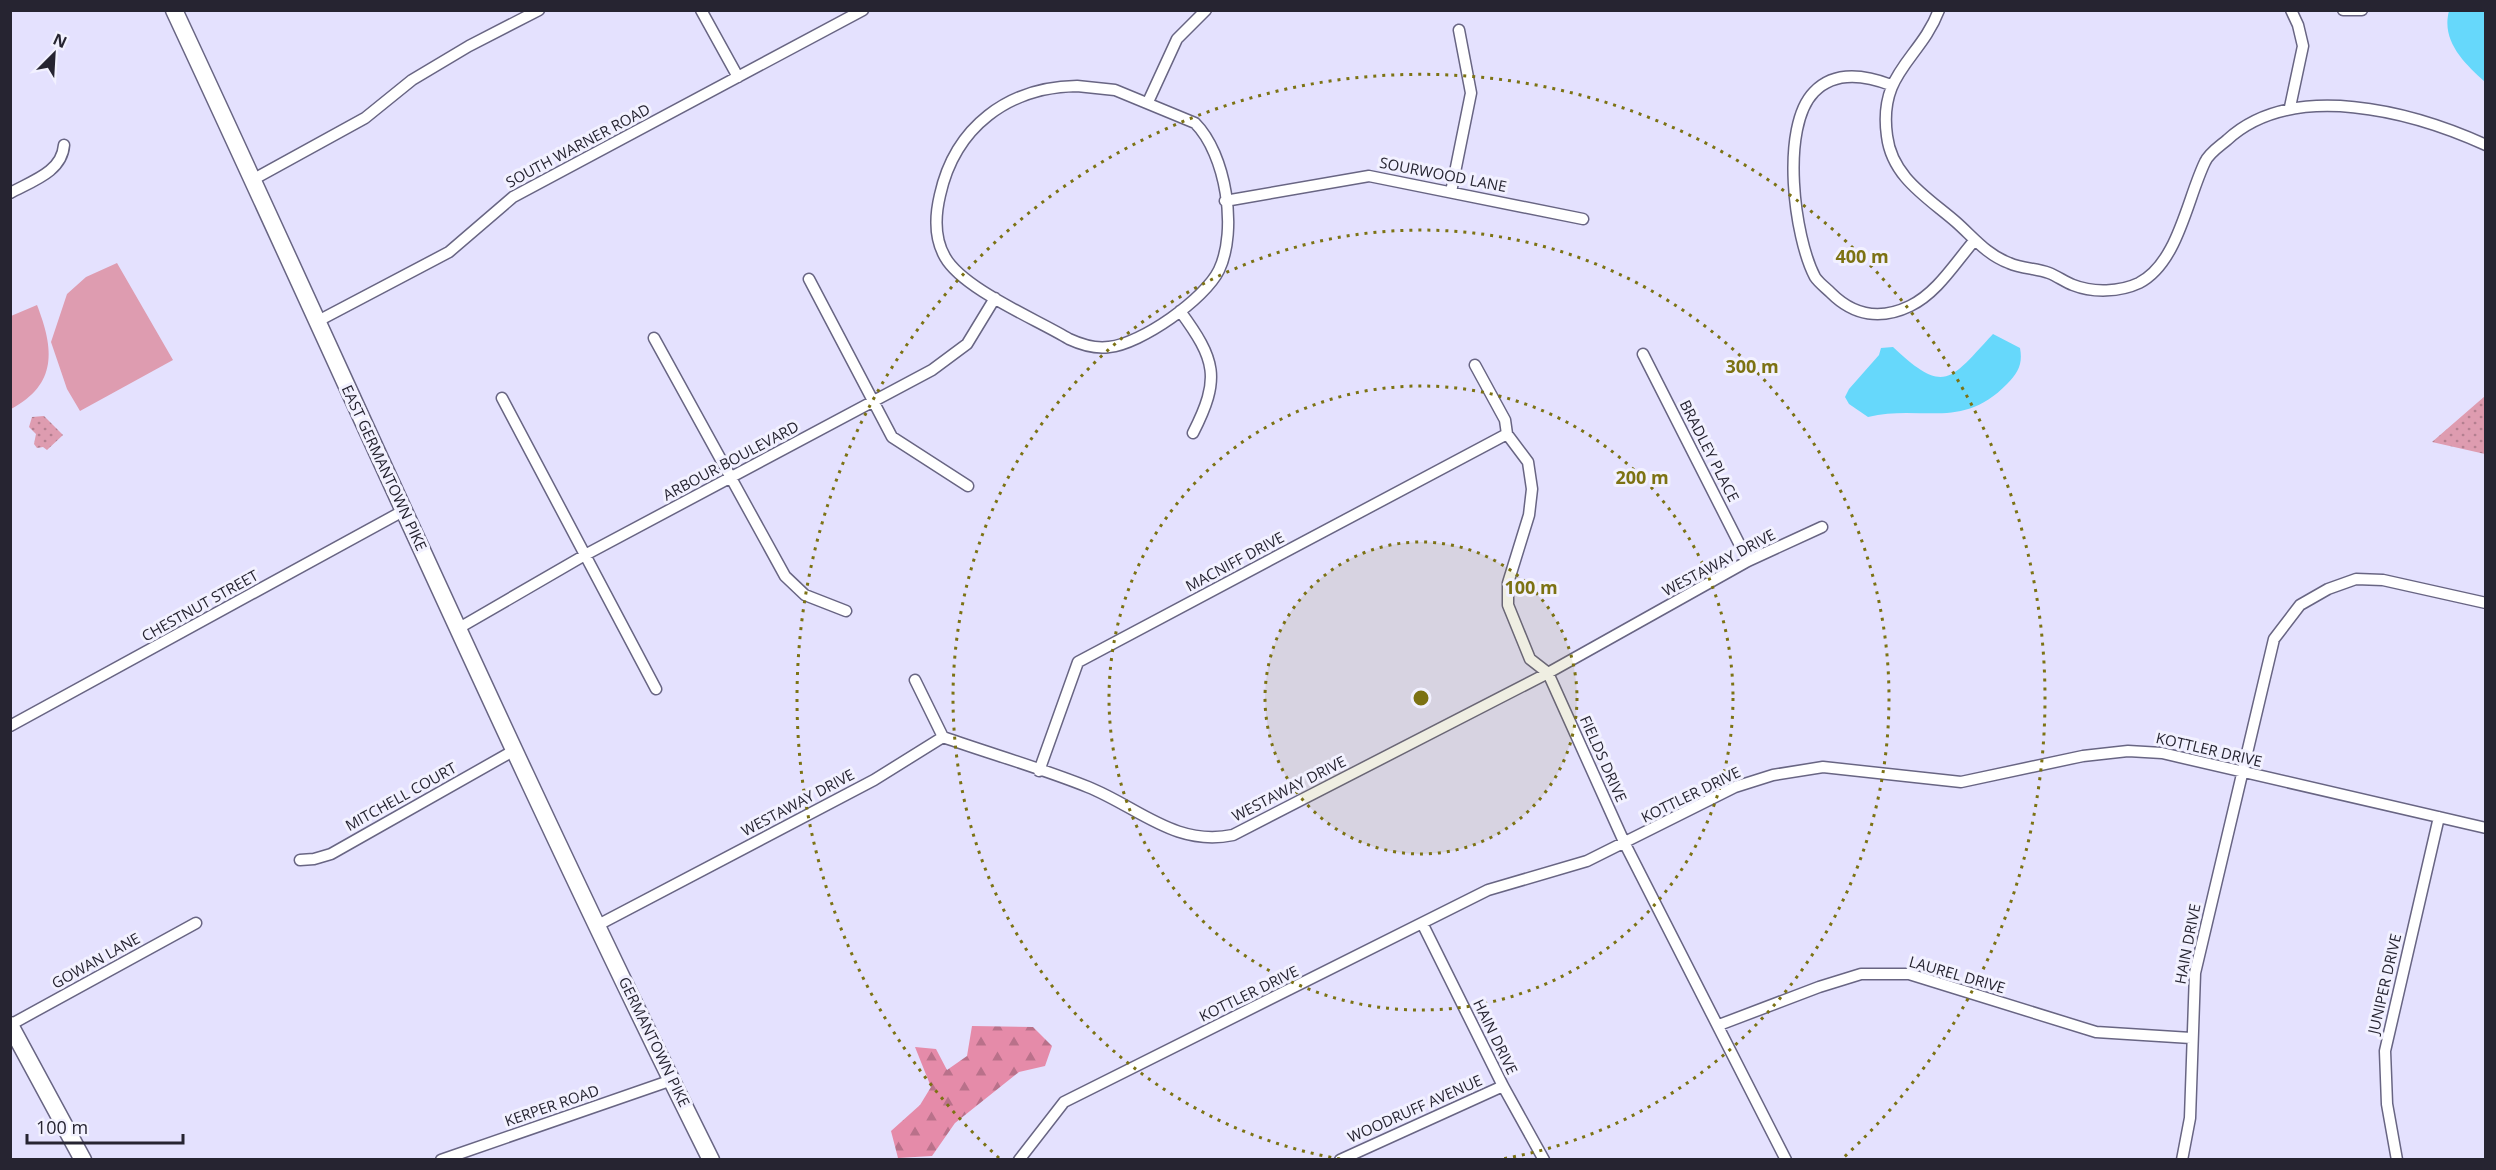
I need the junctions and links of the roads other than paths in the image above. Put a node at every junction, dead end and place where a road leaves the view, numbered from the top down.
1 (174, 10) edge
2 (539, 10) edge
3 (701, 10) edge
4 (863, 10) edge
5 (1206, 10) edge
6 (1939, 10) edge
7 (2291, 10) edge
8 (2343, 10) edge
9 (2362, 10) edge
10 (1459, 30) dead end
11 (738, 77) junction
12 (1891, 85) junction
13 (1148, 102) junction
14 (2290, 107) junction
15 (64, 145) dead end
16 (2486, 145) edge
17 (254, 179) junction
18 (1451, 192) junction
19 (10, 193) edge
20 (1225, 201) junction
21 (1583, 219) dead end
22 (1974, 241) junction
23 (808, 279) dead end
24 (995, 298) junction
25 (1180, 311) junction
26 (318, 321) junction
27 (654, 338) dead end
28 (1643, 354) dead end
29 (1475, 365) dead end
30 (502, 398) dead end
31 (873, 403) junction
32 (1193, 434) dead end
33 (1507, 434) junction
34 (732, 477) junction
35 (968, 486) dead end
36 (403, 511) junction
37 (1822, 527) dead end
38 (585, 555) junction
39 (1748, 561) junction
40 (2486, 603) edge
41 (846, 611) dead end
42 (459, 628) junction
43 (1548, 673) junction
44 (915, 680) dead end
45 (656, 689) dead end
46 (10, 726) edge
47 (943, 738) junction
48 (513, 751) junction
49 (1039, 771) junction
50 (2241, 773) junction
51 (2439, 817) junction
52 (2486, 828) edge
53 (1624, 844) junction
54 (300, 860) dead end
55 (196, 923) dead end
56 (598, 925) junction
57 (1423, 925) junction
58 (10, 1025) edge
59 (1719, 1025) junction
60 (2191, 1038) junction
61 (672, 1080) junction
62 (1503, 1086) junction
63 (83, 1160) edge
64 (441, 1160) edge
65 (711, 1160) edge
66 (1019, 1160) edge
67 (1340, 1160) edge
68 (1544, 1160) edge
69 (1786, 1160) edge
70 (2182, 1160) edge
71 (2397, 1160) edge

1 - 17 main road, EAST GERMANTOWN PIKE
2 - 17 street
3 - 11 street
4 - 11 street, SOUTH WARNER ROAD
5 - 13 street
6 - 12 street
7 - 14 street
8 - 9 street
10 - 18 street
11 - 26 street, SOUTH WARNER ROAD
12 - 22 street
12 - 22 street
13 - 20 street
13 - 24 street
14 - 16 street
14 - 22 street
15 - 19 street
17 - 26 main road, EAST GERMANTOWN PIKE
18 - 20 street, SOURWOOD LANE
18 - 21 street, SOURWOOD LANE
20 - 25 street
23 - 31 street
24 - 25 street
24 - 31 street, ARBOUR BOULEVARD
25 - 32 street
26 - 36 main road, EAST GERMANTOWN PIKE
27 - 34 street
28 - 39 street, BRADLEY PLACE
29 - 33 street, FIELDS DRIVE
30 - 38 street
31 - 34 street, ARBOUR BOULEVARD
31 - 35 street
33 - 43 street, FIELDS DRIVE
33 - 49 street, MACNIFF DRIVE
34 - 38 street, ARBOUR BOULEVARD
34 - 41 street
36 - 42 main road, EAST GERMANTOWN PIKE
36 - 46 street, CHESTNUT STREET
37 - 39 street, WESTAWAY DRIVE
38 - 42 street, ARBOUR BOULEVARD
38 - 45 street
39 - 43 street, WESTAWAY DRIVE
40 - 50 street, HAIN DRIVE
42 - 48 main road, EAST GERMANTOWN PIKE
43 - 49 street, WESTAWAY DRIVE
43 - 53 street, FIELDS DRIVE
44 - 47 street
47 - 49 street, WESTAWAY DRIVE
47 - 56 street, WESTAWAY DRIVE
48 - 54 street, MITCHELL COURT
48 - 56 main road, EAST GERMANTOWN PIKE
50 - 51 street, KOTTLER DRIVE
50 - 53 street, KOTTLER DRIVE
50 - 60 street, HAIN DRIVE
51 - 52 street, KOTTLER DRIVE
51 - 71 street, JUNIPER DRIVE
53 - 57 street, KOTTLER DRIVE
53 - 59 street, FIELDS DRIVE
55 - 58 street, GOWAN LANE
56 - 61 main road, GERMANTOWN PIKE
57 - 62 street, HAIN DRIVE
57 - 66 street, KOTTLER DRIVE
58 - 63 main road
59 - 60 street, LAUREL DRIVE
59 - 69 street, FIELDS DRIVE
60 - 70 street, HAIN DRIVE
61 - 64 street, KERPER ROAD
61 - 65 main road, GERMANTOWN PIKE
62 - 67 street, WOODRUFF AVENUE
62 - 68 street, HAIN DRIVE

